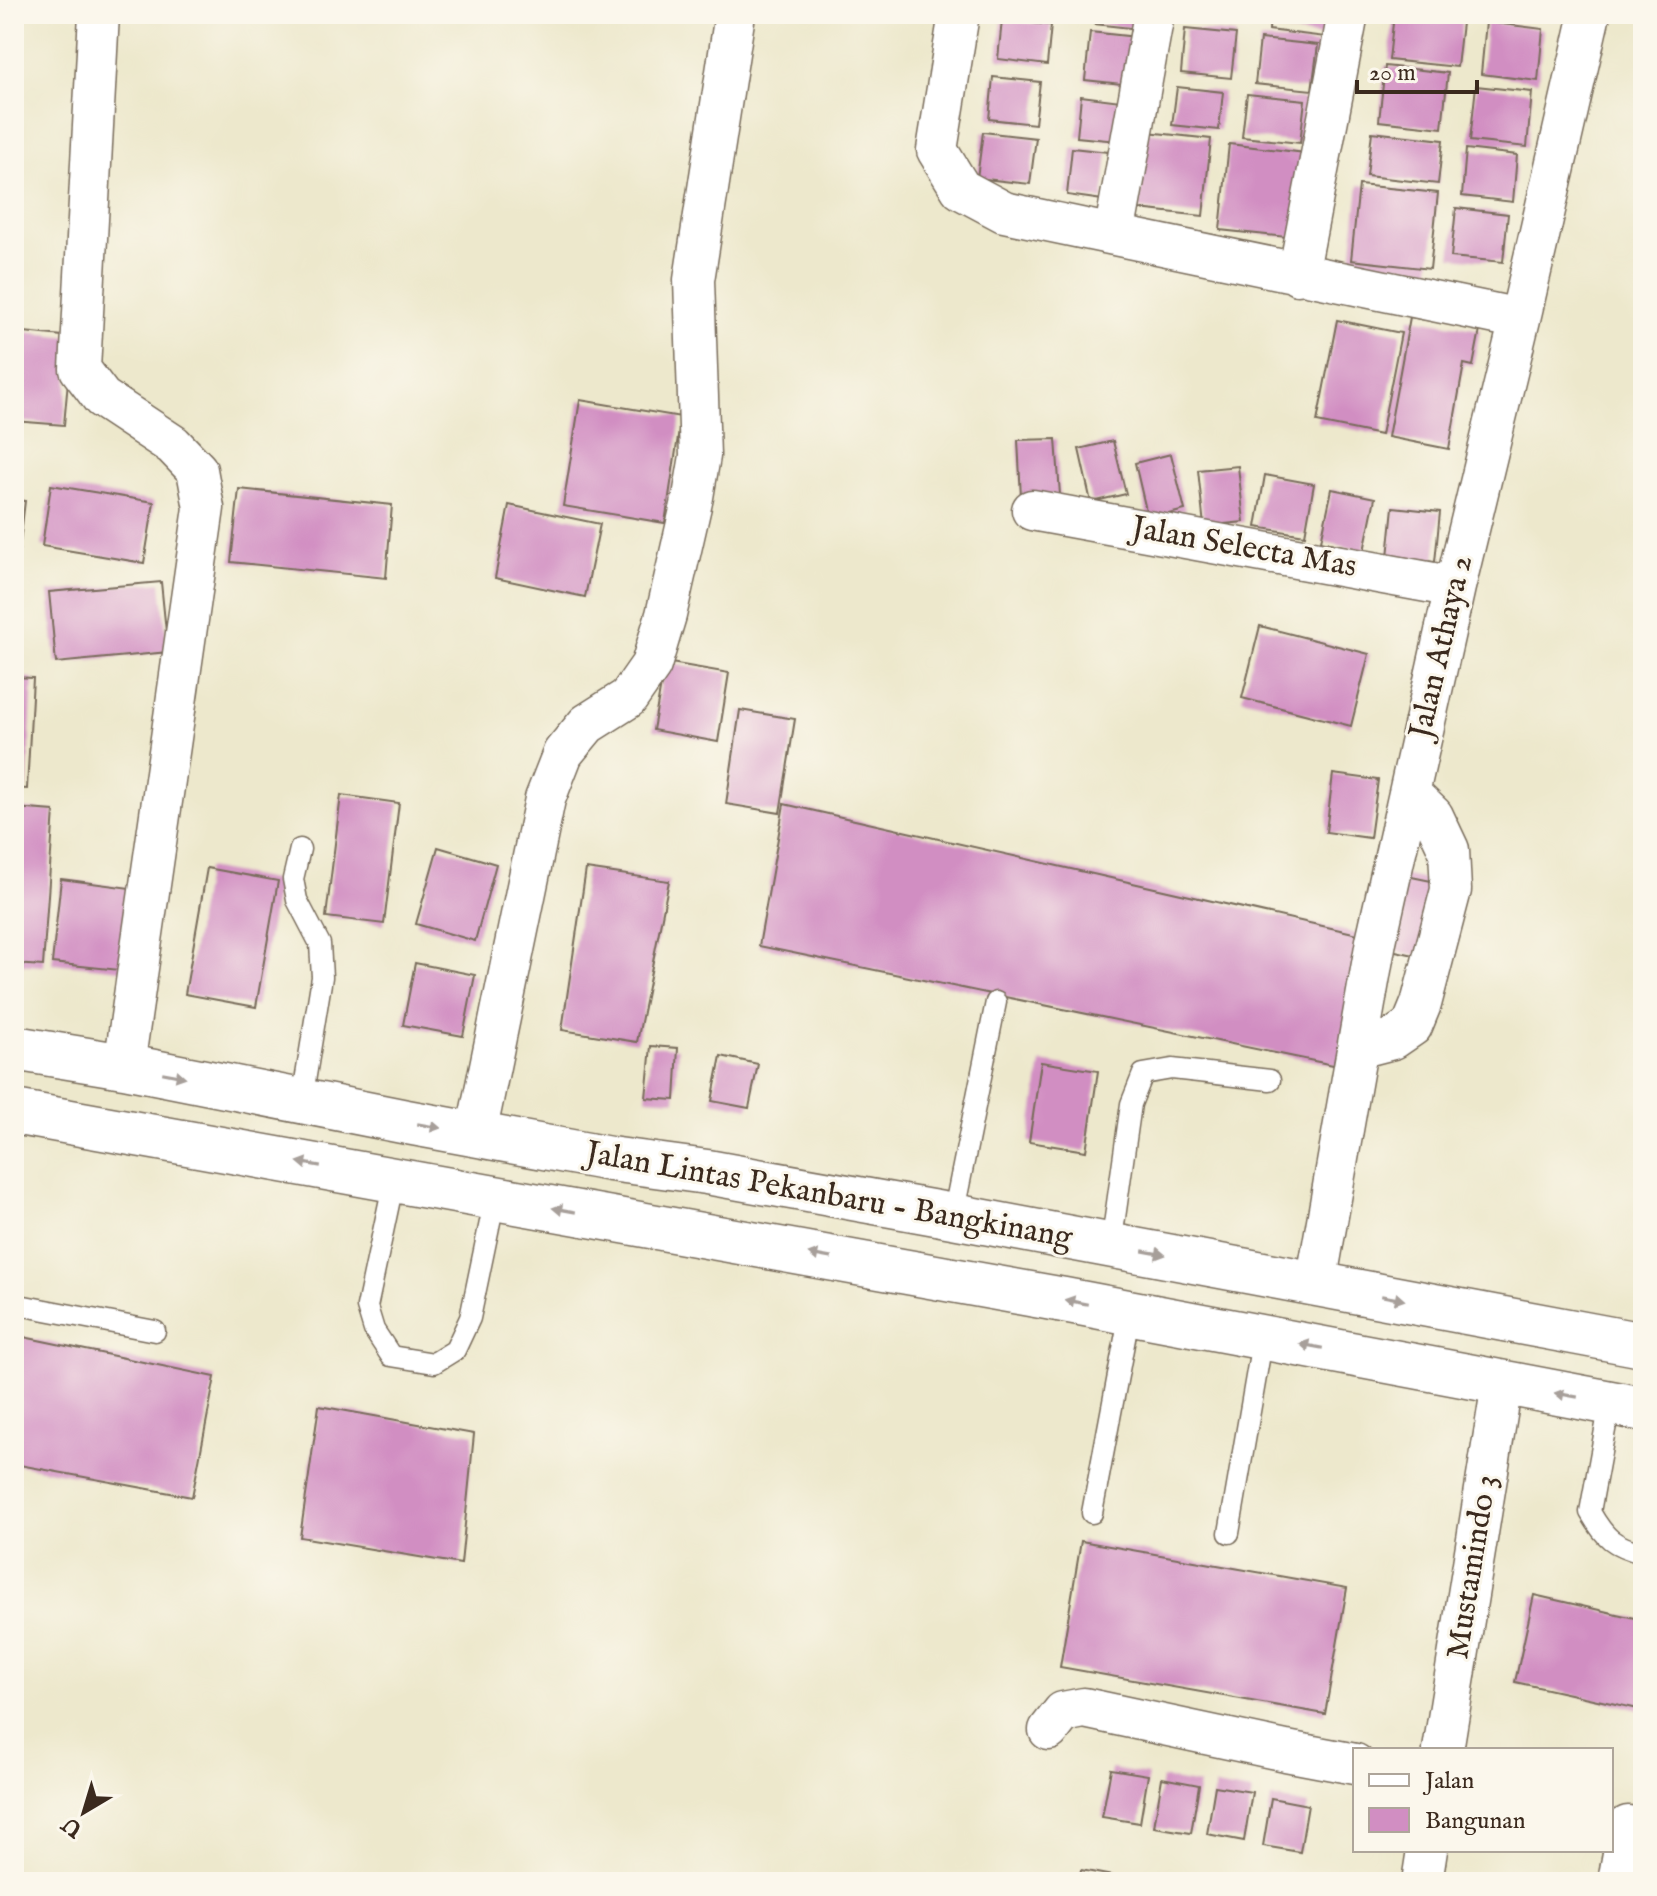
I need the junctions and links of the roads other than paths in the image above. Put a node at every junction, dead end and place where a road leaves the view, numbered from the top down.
1 (99, 14) edge
2 (735, 14) edge
3 (959, 14) edge
4 (1154, 14) edge
5 (1348, 14) edge
6 (1590, 14) edge
7 (1114, 235) junction
8 (1298, 275) junction
9 (1520, 319) junction
10 (1032, 510) dead end
11 (1455, 587) junction
12 (1409, 793) junction
13 (300, 849) dead end
14 (996, 1002) dead end
15 (14, 1048) edge
16 (1358, 1048) junction
17 (124, 1066) junction
18 (1270, 1080) dead end
19 (302, 1100) junction
20 (14, 1112) edge
21 (476, 1134) junction
22 (394, 1180) junction
23 (495, 1198) junction
24 (953, 1216) junction
25 (1111, 1246) junction
26 (1316, 1284) junction
27 (14, 1304) edge
28 (1130, 1312) junction
29 (155, 1331) dead end
30 (1263, 1336) junction
31 (1643, 1345) edge
32 (1502, 1384) junction
33 (1626, 1406) edge
34 (1092, 1513) dead end
35 (1229, 1533) dead end
36 (1643, 1553) edge
37 (1049, 1730) dead end
38 (1443, 1748) edge
39 (1353, 1764) edge
40 (1628, 1826) dead end
41 (1427, 1852) edge
42 (1422, 1882) edge
43 (1618, 1882) edge

1 - 17 street
2 - 21 street
3 - 7 street
4 - 7 street
5 - 8 street
6 - 9 street, Jalan Athaya 2
7 - 8 street
8 - 9 street
9 - 11 street, Jalan Athaya 2
10 - 11 street, Jalan Selecta Mas
11 - 12 street, Jalan Athaya 2
12 - 16 street, Jalan Athaya 2
12 - 16 street
13 - 19 lane
14 - 24 lane
15 - 17 highway, Jalan Lintas Pekanbaru - Bangkinang
16 - 26 street, Jalan Athaya 2
17 -> 19 highway, Jalan Lintas Pekanbaru - Bangkinang
18 - 25 lane
19 -> 21 highway, Jalan Lintas Pekanbaru - Bangkinang
22 -> 20 highway, Jalan Lintas Pekanbaru - Bangkinang
21 - 24 highway, Jalan Lintas Pekanbaru - Bangkinang
22 - 23 highway, Jalan Lintas Pekanbaru - Bangkinang
22 - 23 lane
28 -> 23 highway, Jalan Lintas Pekanbaru - Bangkinang
24 - 25 highway, Jalan Lintas Pekanbaru - Bangkinang
25 -> 26 highway, Jalan Lintas Pekanbaru - Bangkinang
26 -> 31 highway, Jalan Lintas Pekanbaru - Bangkinang
27 - 29 lane
28 - 30 highway, Jalan Lintas Pekanbaru - Bangkinang
28 - 34 lane
32 -> 30 highway, Jalan Lintas Pekanbaru - Bangkinang
30 - 35 lane
33 -> 32 highway, Jalan Lintas Pekanbaru - Bangkinang
32 - 38 street, Mustamindo 3
33 - 36 lane
37 - 39 street
40 - 43 street
41 - 42 street

